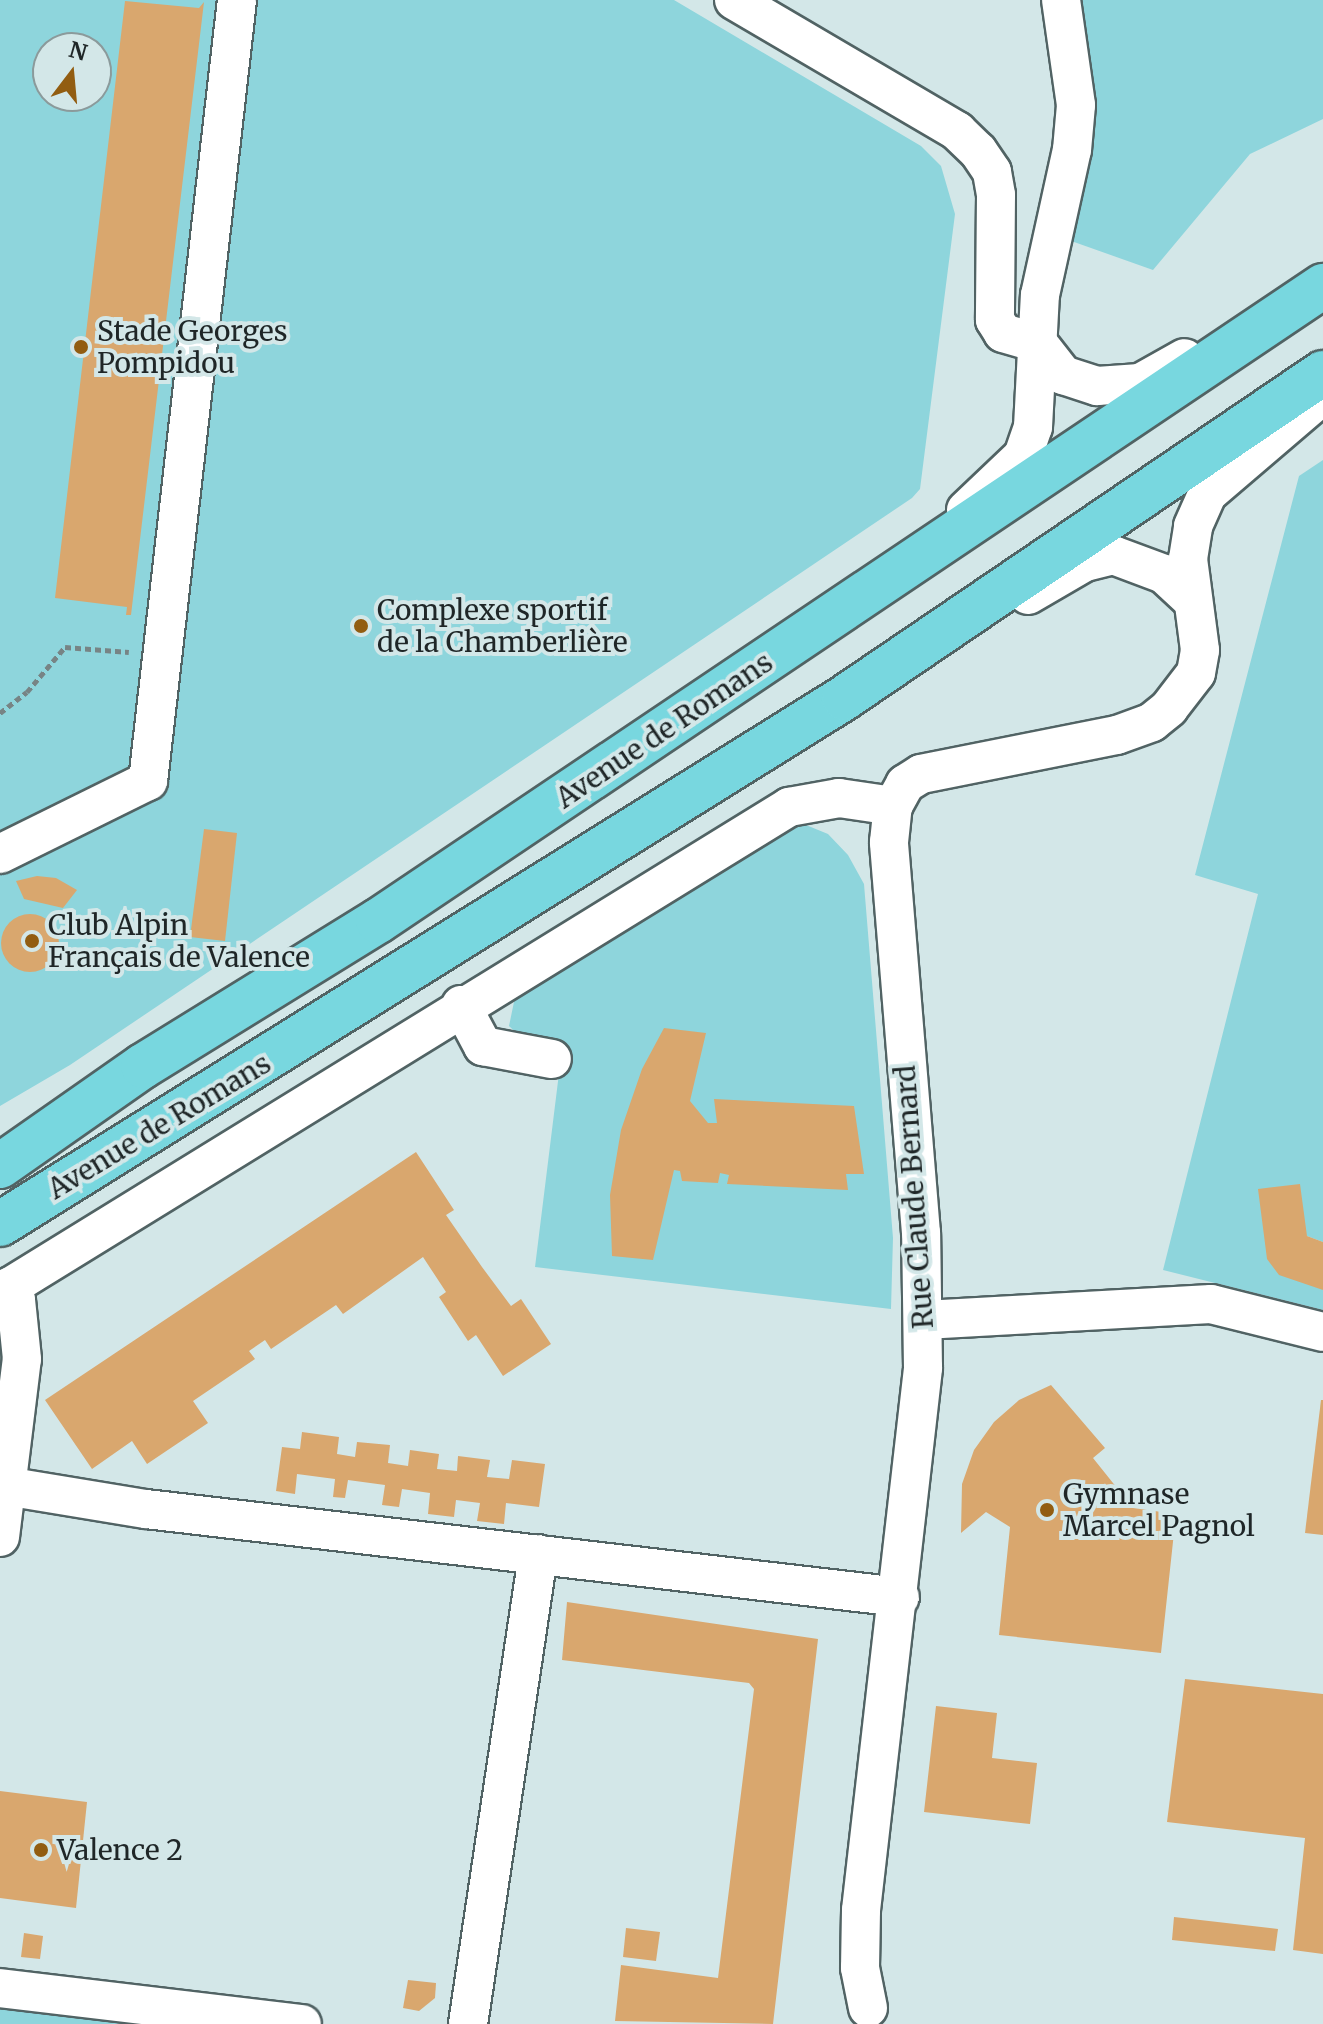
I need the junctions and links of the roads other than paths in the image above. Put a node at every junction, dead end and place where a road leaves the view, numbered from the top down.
1 (237, 0) edge
2 (734, 0) edge
3 (1061, 0) edge
4 (1323, 280) edge
5 (1323, 286) edge
6 (1038, 343) junction
7 (1323, 373) edge
8 (1323, 395) edge
9 (900, 572) junction
10 (1190, 598) junction
11 (844, 698) junction
12 (893, 806) junction
13 (0, 854) edge
14 (461, 1005) junction
15 (552, 1059) dead end
16 (143, 1066) junction
17 (0, 1153) edge
18 (0, 1166) edge
19 (0, 1224) edge
20 (4, 1290) edge
21 (924, 1320) junction
22 (1323, 1332) edge
23 (9, 1380) edge
24 (5, 1486) junction
25 (0, 1537) edge
26 (538, 1554) junction
27 (900, 1597) junction
28 (0, 1988) edge
29 (872, 2019) edge
30 (302, 2024) edge
31 (468, 2024) edge

1 - 13 street
2 - 6 street
3 - 6 street
4 - 6 street
5 - 9 main road, Avenue de Romans
6 - 9 street
7 - 11 main road, Avenue de Romans
8 - 10 street
9 - 16 main road, Avenue de Romans
10 - 11 street
10 - 12 street
11 - 19 main road, Avenue de Romans
12 - 14 street
12 - 21 street, Rue Claude Bernard
14 - 15 street
14 - 20 street
16 - 17 street
16 - 18 main road, Avenue de Romans
20 - 23 street
21 - 22 street
21 - 27 street, Rue Claude Bernard
23 - 24 street
24 - 25 street
24 - 26 street
26 - 27 street
26 - 31 street
27 - 29 street, Rue Claude Bernard
28 - 30 street

